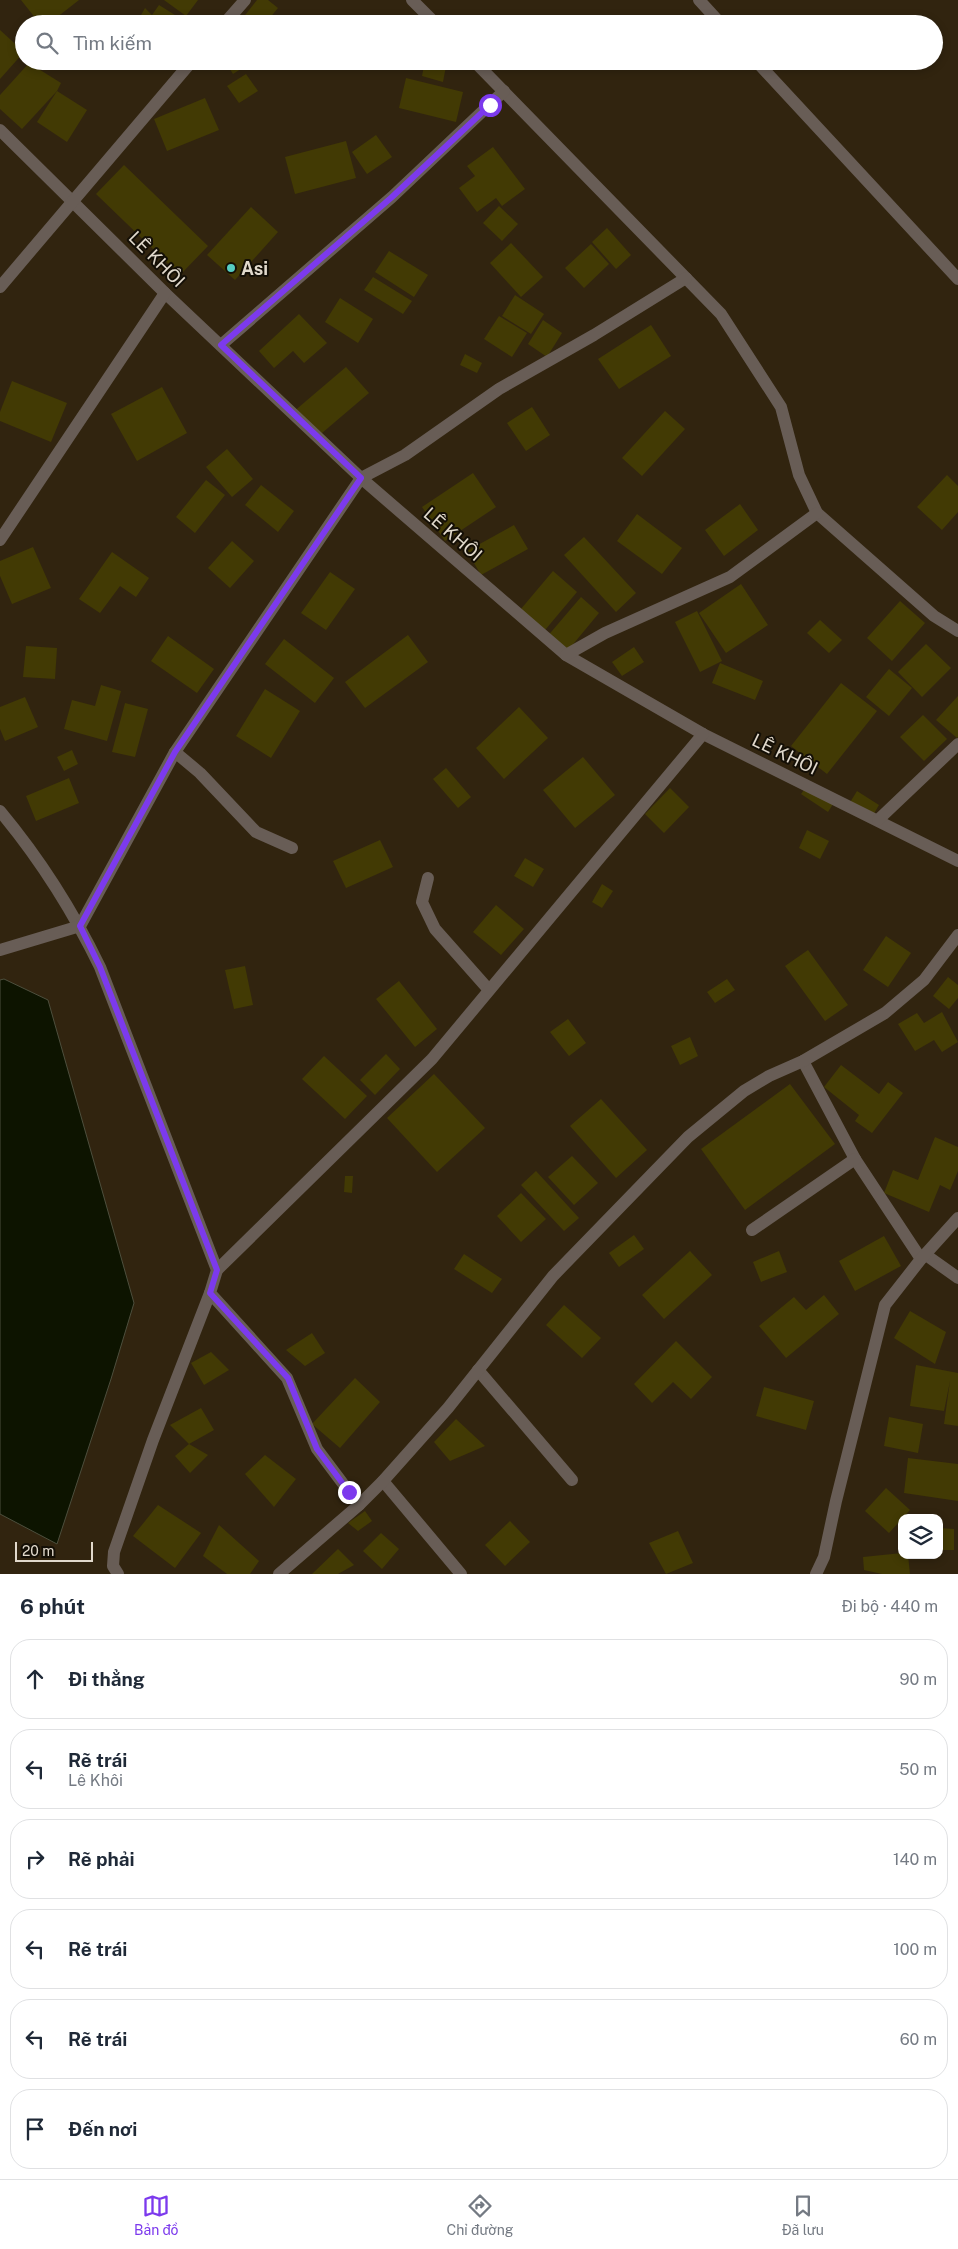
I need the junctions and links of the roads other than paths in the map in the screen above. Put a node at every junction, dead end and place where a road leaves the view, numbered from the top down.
1 (245, 0) edge
2 (412, 0) edge
3 (699, 0) edge
4 (232, 15) edge
5 (427, 15) edge
6 (713, 15) edge
7 (184, 70) edge
8 (483, 70) edge
9 (764, 70) edge
10 (504, 92) junction
11 (0, 130) edge
12 (74, 201) junction
13 (686, 278) junction
14 (958, 280) edge
15 (0, 286) edge
16 (166, 293) junction
17 (221, 345) junction
18 (361, 478) junction
19 (817, 513) junction
20 (0, 540) edge
21 (958, 631) edge
22 (566, 655) junction
23 (703, 734) junction
24 (958, 744) edge
25 (175, 752) junction
26 (0, 811) edge
27 (878, 820) junction
28 (292, 848) dead end
29 (958, 861) edge
30 (428, 878) dead end
31 (80, 926) junction
32 (958, 935) edge
33 (0, 950) edge
34 (489, 990) junction
35 (803, 1061) junction
36 (855, 1159) junction
37 (958, 1218) edge
38 (752, 1230) dead end
39 (923, 1257) junction
40 (217, 1270) junction
41 (958, 1278) edge
42 (210, 1293) junction
43 (478, 1370) junction
44 (383, 1480) junction
45 (572, 1480) dead end
46 (359, 1505) junction
47 (118, 1574) edge
48 (279, 1574) edge
49 (461, 1574) edge
50 (816, 1574) edge

1 - 4 street
2 - 5 street
3 - 6 street
7 - 12 street
8 - 10 street
9 - 14 street
10 - 13 street
10 - 17 street
11 - 12 street, LÊ KHÔI
12 - 15 street
12 - 16 street, LÊ KHÔI
13 - 18 street
13 - 19 street
16 - 17 street, LÊ KHÔI
16 - 20 street
17 - 18 street, LÊ KHÔI
18 - 22 street, LÊ KHÔI
18 - 25 street
19 - 21 street
19 - 22 street
22 - 23 street, LÊ KHÔI
23 - 27 street, LÊ KHÔI
23 - 34 street
24 - 27 street
25 - 28 street
25 - 31 street
26 - 31 street
27 - 29 street, LÊ KHÔI
30 - 34 street
31 - 33 street
31 - 40 street
32 - 35 street
34 - 40 street
35 - 36 street
35 - 43 street
36 - 38 street
36 - 39 street
37 - 39 street
39 - 41 street
39 - 50 street
40 - 42 street
42 - 46 street
42 - 47 street
43 - 44 street
43 - 45 street
44 - 46 street
44 - 49 street
46 - 48 street

